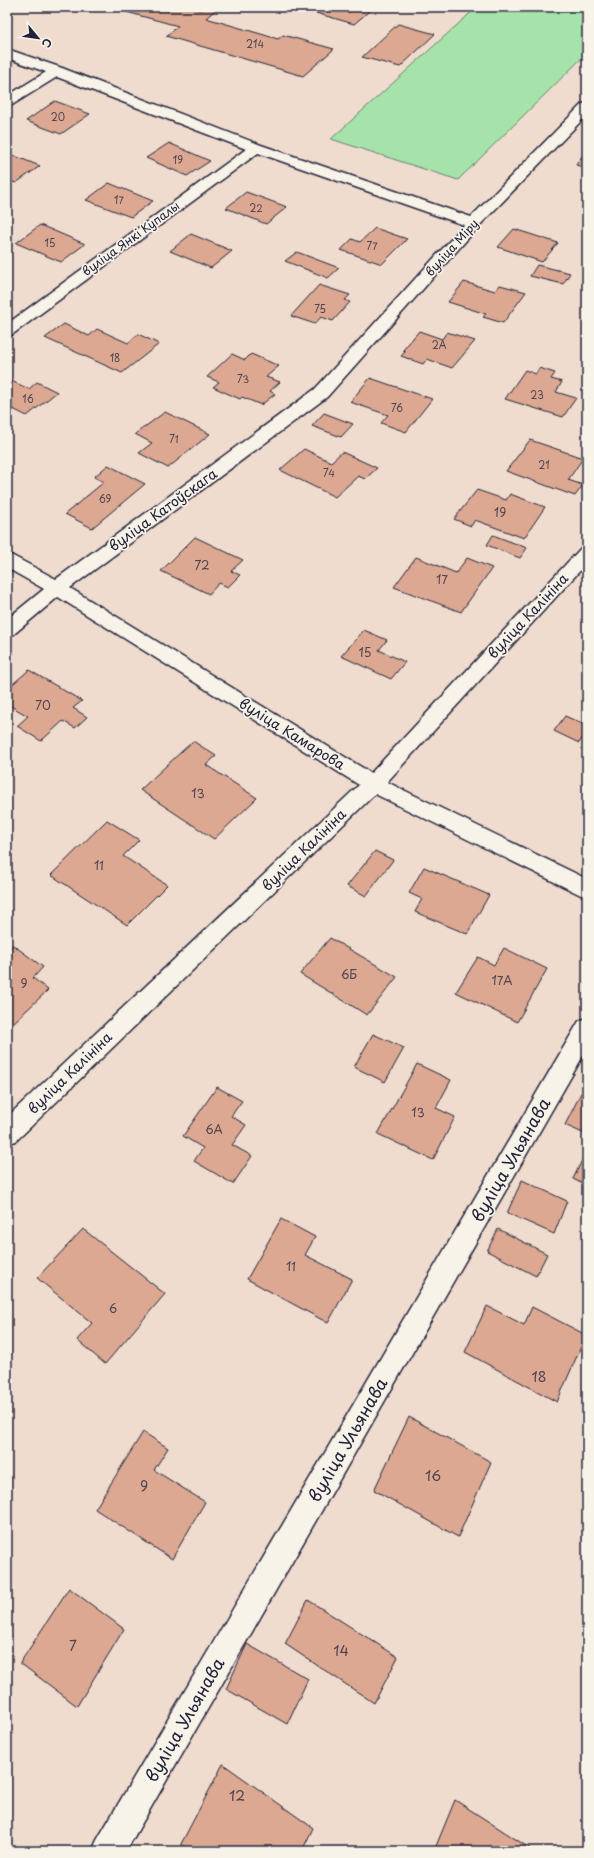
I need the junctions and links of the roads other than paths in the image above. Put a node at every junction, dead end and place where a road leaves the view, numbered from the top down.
1 (7, 53) edge
2 (57, 71) junction
3 (7, 102) edge
4 (587, 107) edge
5 (256, 148) junction
6 (474, 223) junction
7 (7, 331) edge
8 (321, 393) joint
9 (587, 552) edge
10 (7, 560) edge
11 (57, 588) junction
12 (7, 629) edge
13 (373, 784) junction
14 (587, 889) edge
15 (587, 1028) edge
16 (7, 1133) edge
17 (108, 1851) edge

1 - 2 street
2 - 3 street
2 - 5 street
4 - 6 street, вуліца Міру
5 - 6 street
5 - 7 street, вуліца Янкі Купалы
6 - 8 street, вуліца Міру
8 - 11 street, вуліца Катоўскага
9 - 13 street, вуліца Калініна
10 - 11 street, вуліца Камарова
11 - 12 street, вуліца Катоўскага
11 - 13 street, вуліца Камарова
13 - 14 street, вуліца Камарова
13 - 16 street, вуліца Калініна
15 - 17 street, вуліца Ульянава

